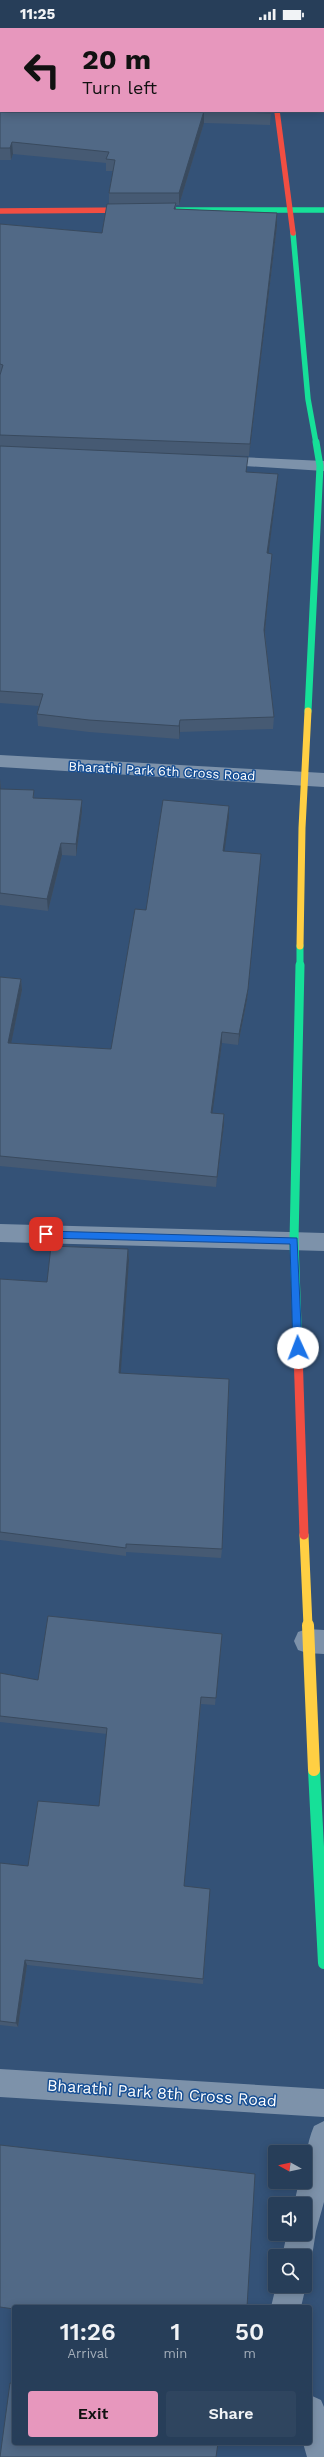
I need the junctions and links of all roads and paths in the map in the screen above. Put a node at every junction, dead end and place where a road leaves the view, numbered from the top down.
1 (277, 112) edge
2 (0, 210) edge
3 (142, 210) edge
4 (165, 210) edge
5 (291, 210) junction
6 (324, 210) edge
7 (203, 461) edge
8 (322, 466) edge
9 (0, 761) edge
10 (304, 779) junction
11 (324, 780) edge
12 (0, 1233) edge
13 (294, 1241) junction
14 (324, 1242) edge
15 (316, 1642) edge
16 (324, 1963) edge
17 (0, 2083) edge
18 (324, 2103) edge
19 (324, 2136) edge
20 (310, 2197) edge
21 (289, 2293) edge
22 (286, 2305) edge
23 (312, 2419) edge
24 (322, 2457) edge

1 - 5 street
2 - 3 street
4 - 5 street
5 - 6 street
5 - 8 street
7 - 8 street
8 - 10 street
9 - 10 street, Bharathi Park 6th Cross Road
10 - 11 street, Bharathi Park 6th Cross Road
10 - 13 street
12 - 13 street
13 - 14 street
13 - 15 street
15 - 16 street
17 - 18 street, Bharathi Park 8th Cross Road
19 - 20 street
21 - 22 street
23 - 24 street

